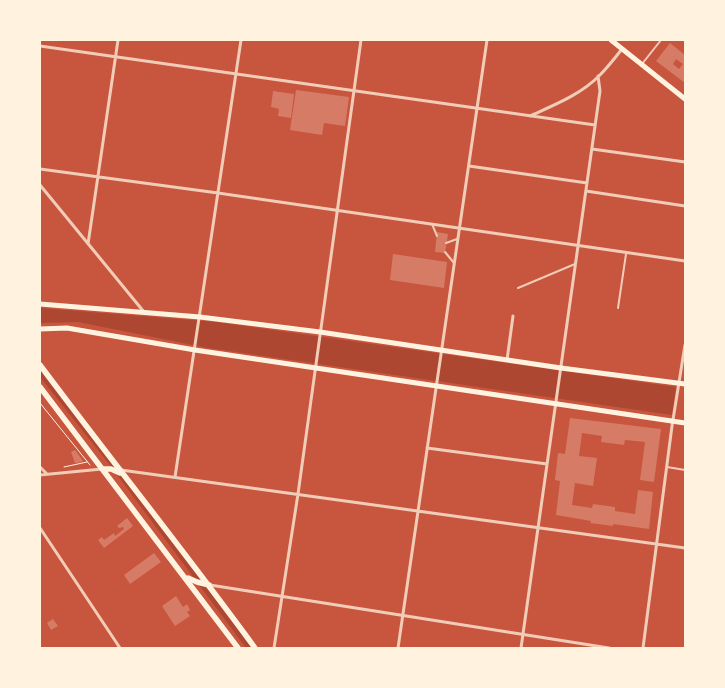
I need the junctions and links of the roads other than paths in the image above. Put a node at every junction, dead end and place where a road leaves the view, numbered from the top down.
1 (118, 40) edge
2 (241, 40) edge
3 (361, 40) edge
4 (487, 40) edge
5 (612, 40) edge
6 (662, 40) edge
7 (40, 46) edge
8 (622, 49) junction
9 (115, 57) junction
10 (642, 64) junction
11 (236, 74) junction
12 (598, 76) junction
13 (354, 91) junction
14 (685, 99) edge
15 (477, 109) junction
16 (530, 116) junction
17 (595, 125) junction
18 (592, 149) junction
19 (685, 162) edge
20 (469, 166) junction
21 (40, 169) edge
22 (98, 177) junction
23 (587, 184) junction
24 (40, 186) edge
25 (586, 191) junction
26 (218, 193) junction
27 (685, 206) edge
28 (338, 210) junction
29 (432, 224) junction
30 (459, 228) junction
31 (437, 236) dead end
32 (457, 239) junction
33 (446, 243) dead end
34 (88, 244) junction
35 (578, 245) junction
36 (445, 252) dead end
37 (626, 252) junction
38 (685, 260) edge
39 (454, 263) junction
40 (575, 264) junction
41 (518, 288) dead end
42 (40, 304) edge
43 (618, 308) dead end
44 (144, 312) junction
45 (513, 316) dead end
46 (200, 317) junction
47 (40, 329) edge
48 (320, 332) junction
49 (685, 345) edge
50 (195, 350) junction
51 (441, 351) junction
52 (507, 360) junction
53 (40, 365) edge
54 (315, 368) junction
55 (561, 368) junction
56 (682, 384) edge
57 (40, 386) edge
58 (436, 386) junction
59 (556, 405) junction
60 (673, 422) junction
61 (685, 423) edge
62 (427, 448) junction
63 (547, 464) junction
64 (40, 467) edge
65 (667, 468) junction
66 (103, 469) junction
67 (118, 469) junction
68 (685, 470) edge
69 (46, 474) junction
70 (40, 475) edge
71 (175, 477) junction
72 (125, 478) junction
73 (298, 494) junction
74 (418, 511) junction
75 (40, 528) edge
76 (538, 528) junction
77 (657, 544) junction
78 (685, 548) edge
79 (184, 575) junction
80 (209, 585) junction
81 (282, 595) junction
82 (402, 615) junction
83 (523, 636) junction
84 (120, 648) edge
85 (238, 648) edge
86 (255, 648) edge
87 (274, 648) edge
88 (398, 648) edge
89 (521, 648) edge
90 (609, 648) edge
91 (643, 648) edge

1 - 9 street
2 - 11 street
3 - 13 street
4 - 15 street
5 - 8 main road
6 - 10 lane
7 - 9 street
8 - 10 main road
8 - 12 street
9 - 11 street
9 - 22 street
10 - 14 main road
11 - 13 street
11 - 26 street
12 - 16 street
12 - 17 street
13 - 15 street
13 - 28 street
15 - 16 street
15 - 20 street
16 - 17 street
17 - 18 street
18 - 19 street
18 - 23 street
20 - 23 street
20 - 30 street
21 - 22 street
22 - 26 street
22 - 34 street
23 - 25 street
24 - 34 street
25 - 27 street
25 - 35 street
26 - 28 street
26 - 46 street
28 - 29 street
28 - 48 street
29 - 30 street
29 - 31 lane
30 - 32 street
30 - 35 street
32 - 33 lane
32 - 39 street
34 - 44 street
35 - 37 street
35 - 40 street
36 - 39 lane
37 - 38 street
37 - 43 lane
39 - 51 street
40 - 41 lane
40 - 55 street
42 - 44 main road
44 - 46 main road
45 - 52 street
46 - 48 main road
46 - 50 street
47 - 50 main road
48 - 51 main road
48 - 54 street
49 - 56 street
50 - 54 main road
50 - 71 street
51 - 52 main road
51 - 58 street
52 - 55 main road
53 - 67 main road
54 - 58 main road
54 - 73 street
55 - 56 main road
55 - 59 street
56 - 60 street
57 - 66 main road
58 - 59 main road
58 - 62 street
59 - 60 main road
59 - 63 street
60 - 61 main road
60 - 65 street
62 - 63 street
62 - 74 street
63 - 76 street
64 - 69 street
65 - 68 lane
65 - 77 street
66 - 69 street
66 - 72 main road
66 - 79 main road
67 - 71 street
67 - 72 main road
69 - 70 street
71 - 73 street
72 - 80 main road
73 - 74 street
73 - 81 street
74 - 76 street
74 - 82 street
75 - 84 street
76 - 77 street
76 - 83 street
77 - 78 street
77 - 91 street
79 - 80 main road
79 - 85 main road
80 - 81 street
80 - 86 main road
81 - 82 street
81 - 87 street
82 - 83 street
82 - 88 street
83 - 89 street
83 - 90 street

